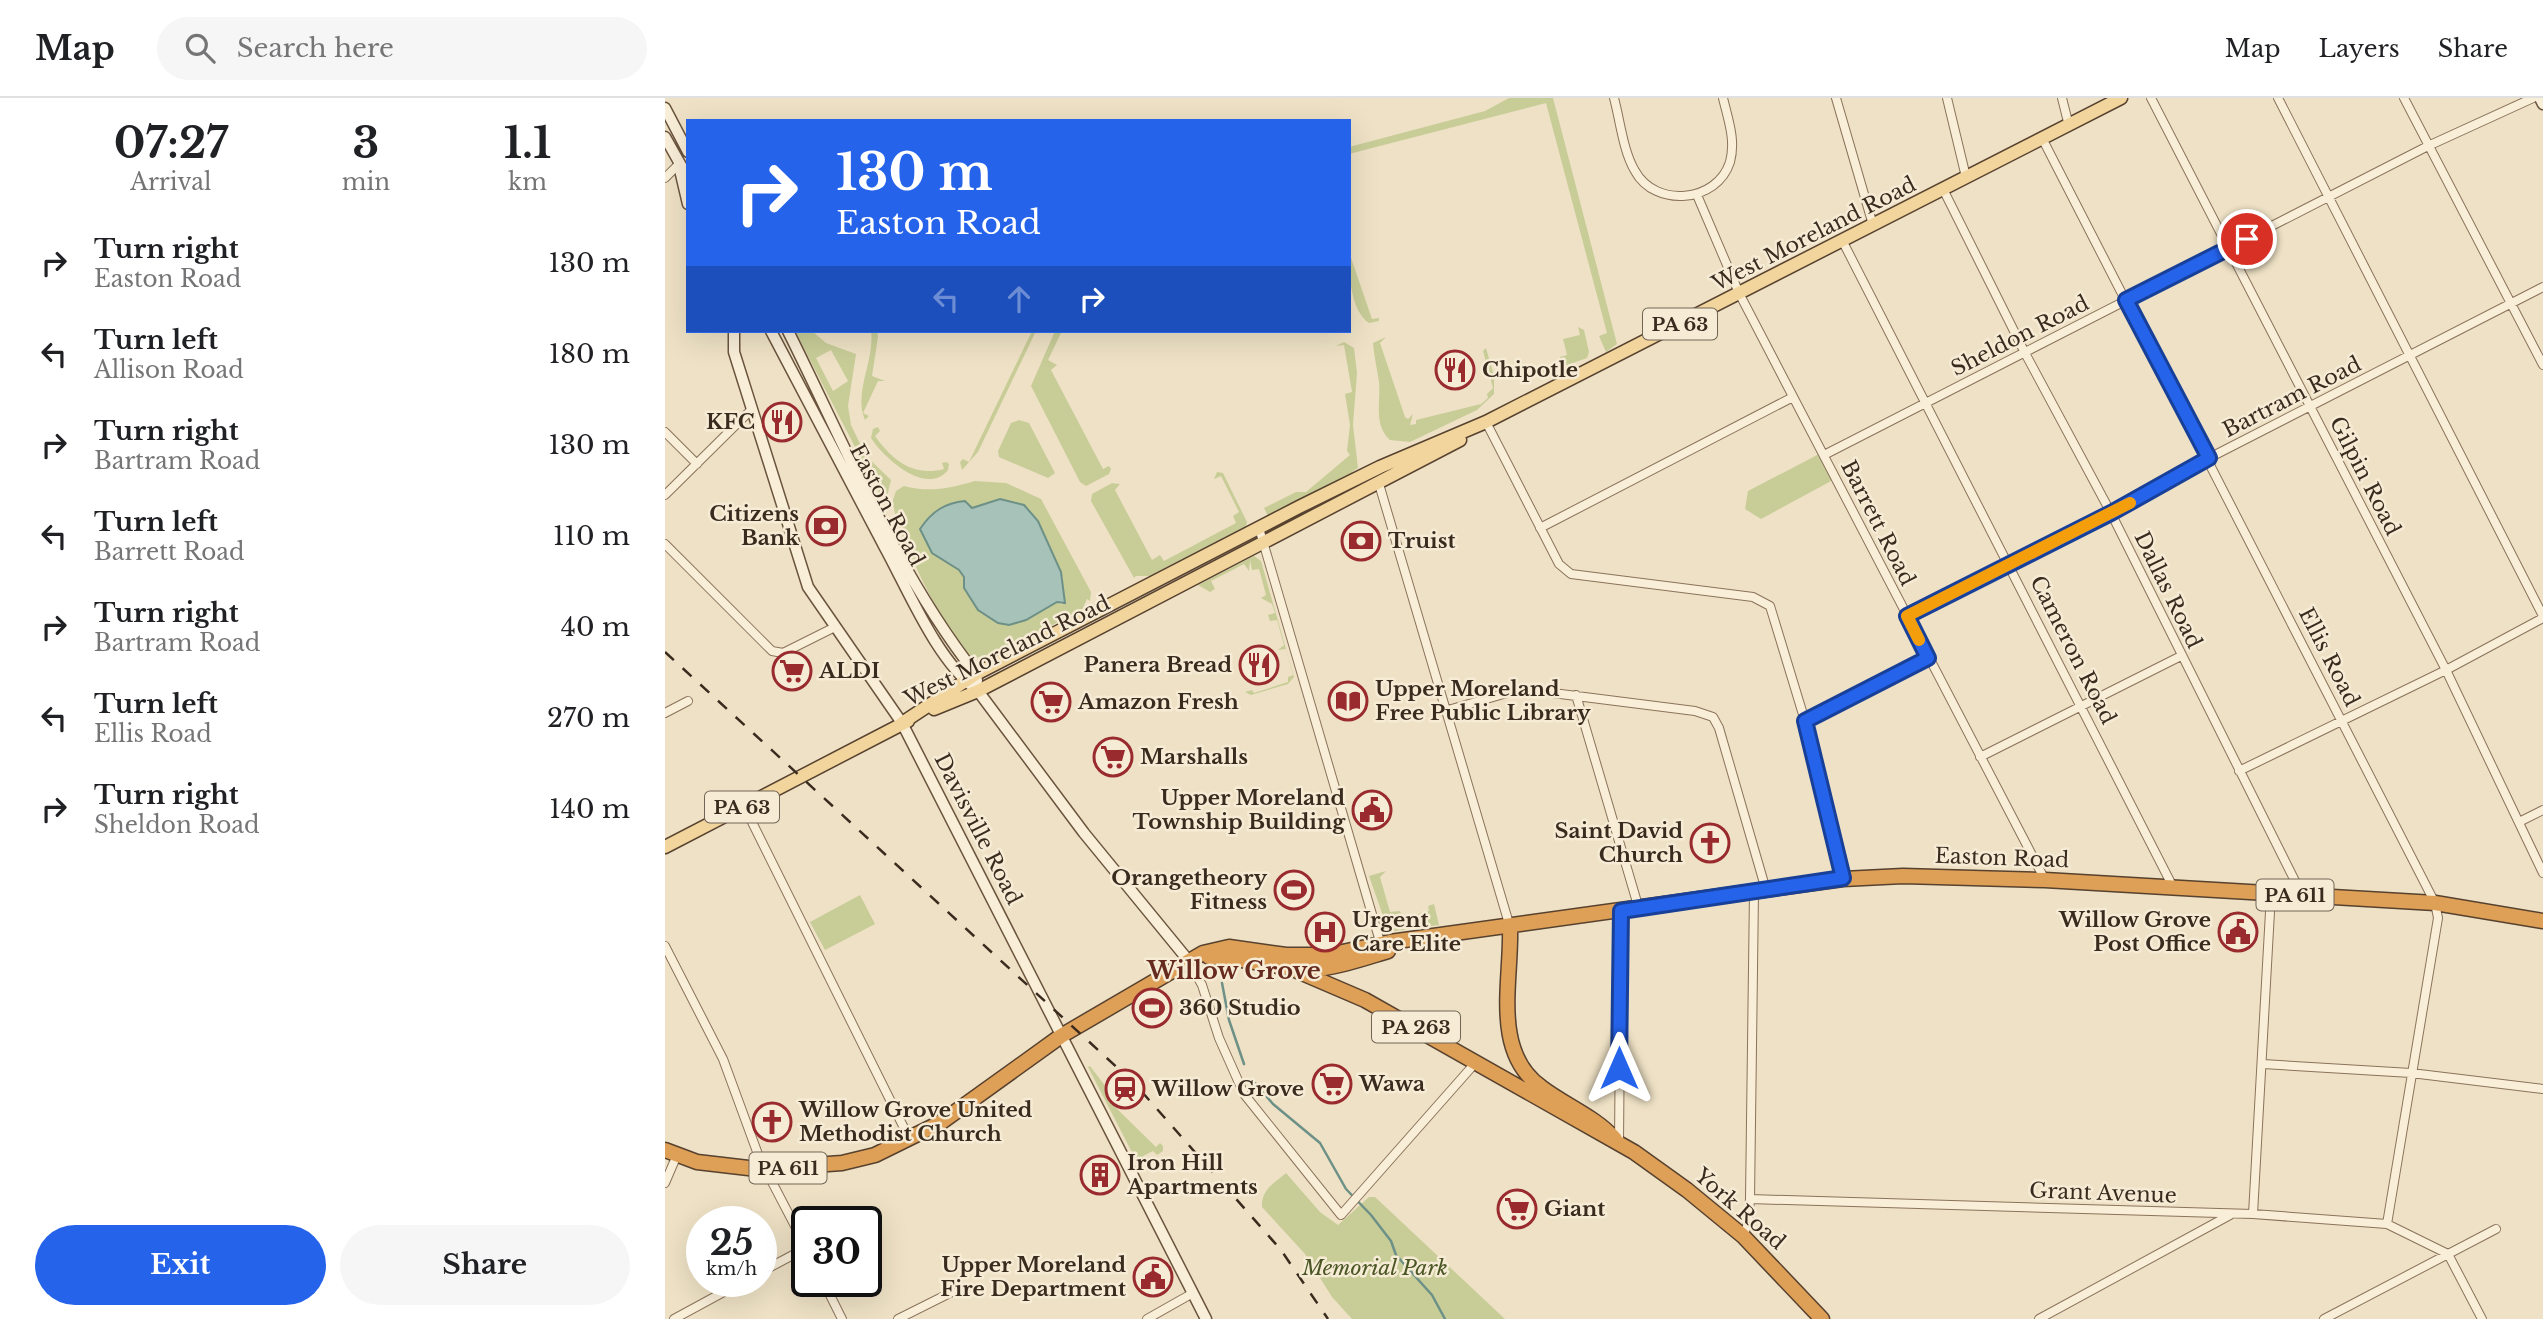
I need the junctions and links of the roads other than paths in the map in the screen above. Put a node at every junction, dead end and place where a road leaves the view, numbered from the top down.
1 (1614, 98) edge
2 (1723, 98) edge
3 (1836, 98) edge
4 (1947, 98) edge
5 (2062, 98) edge
6 (2121, 98) edge
7 (2151, 98) edge
8 (2278, 98) edge
9 (2404, 98) edge
10 (2533, 98) edge
11 (2540, 98) edge
12 (2543, 104) edge
13 (665, 108) edge
14 (2069, 126) junction
15 (665, 137) edge
16 (2042, 138) junction
17 (2428, 146) junction
18 (686, 148) edge
19 (679, 164) junction
20 (686, 175) edge
21 (1966, 177) junction
22 (665, 178) edge
23 (1943, 189) junction
24 (686, 195) edge
25 (1697, 195) junction
26 (2328, 197) junction
27 (1873, 225) junction
28 (1843, 242) junction
29 (2227, 250) junction
30 (2543, 287) edge
31 (1739, 293) junction
32 (2126, 300) junction
33 (2512, 304) junction
34 (725, 333) edge
35 (734, 333) edge
36 (772, 333) edge
37 (789, 333) edge
38 (734, 352) junction
39 (2025, 353) junction
40 (2409, 358) junction
41 (2543, 365) edge
42 (1793, 397) junction
43 (1926, 405) junction
44 (752, 409) junction
45 (2311, 409) junction
46 (1486, 422) junction
47 (665, 432) edge
48 (1824, 455) junction
49 (2209, 458) junction
50 (697, 464) junction
51 (1379, 484) junction
52 (665, 495) edge
53 (2111, 513) junction
54 (1540, 527) junction
55 (1259, 528) junction
56 (1264, 543) junction
57 (665, 544) edge
58 (2010, 563) junction
59 (1907, 616) junction
60 (2543, 617) edge
61 (835, 626) junction
62 (2181, 656) junction
63 (1928, 658) junction
64 (2446, 670) junction
65 (971, 678) junction
66 (978, 691) junction
67 (1576, 695) junction
68 (688, 701) dead end
69 (2082, 707) junction
70 (1448, 710) junction
71 (665, 713) edge
72 (1805, 721) junction
73 (2341, 721) junction
74 (902, 723) junction
75 (1980, 757) junction
76 (2239, 771) junction
77 (744, 806) junction
78 (2543, 810) edge
79 (2519, 822) junction
80 (665, 847) edge
81 (2543, 873) edge
82 (1843, 878) junction
83 (2045, 880) junction
84 (2174, 888) junction
85 (1760, 891) junction
86 (2271, 894) junction
87 (2302, 895) junction
88 (2435, 903) junction
89 (1639, 909) junction
90 (1621, 911) junction
91 (2543, 921) edge
92 (1510, 927) junction
93 (665, 946) edge
94 (1381, 948) junction
95 (1188, 960) junction
96 (1288, 967) junction
97 (1061, 1036) junction
98 (1477, 1061) junction
99 (2263, 1064) junction
100 (2411, 1073) junction
101 (2543, 1088) edge
102 (910, 1140) junction
103 (1619, 1142) junction
104 (671, 1152) edge
105 (766, 1170) junction
106 (665, 1183) edge
107 (1750, 1199) junction
108 (2231, 1214) junction
109 (2253, 1214) junction
110 (791, 1219) edge
111 (2387, 1224) junction
112 (2496, 1230) dead end
113 (1743, 1236) junction
114 (2448, 1254) junction
115 (952, 1292) dead end
116 (1193, 1293) junction
117 (715, 1297) edge
118 (831, 1297) edge
119 (674, 1319) edge
120 (842, 1319) edge
121 (898, 1319) edge
122 (1147, 1319) edge
123 (1206, 1319) edge
124 (1822, 1319) edge
125 (2039, 1319) edge
126 (2324, 1319) edge
127 (2482, 1319) edge

1 - 25 street
2 - 25 street
3 - 27 street
4 - 21 street
5 - 14 street
6 - 14 main road, West Moreland Road / PA 63
7 - 29 street, Gilpin Road
8 - 26 street
9 - 17 street
10 - 17 street, Sheldon Road
11 - 12 main road
13 - 18 main road
14 - 16 main road, West Moreland Road / PA 63
15 - 19 main road
16 - 21 main road, West Moreland Road / PA 63
16 - 32 street, Ellis Road
17 - 26 street, Sheldon Road
17 - 33 street
19 - 20 main road
19 - 22 street
19 - 24 main road
21 - 23 main road, West Moreland Road / PA 63
23 - 27 main road, West Moreland Road / PA 63
23 - 39 street, Dallas Road
25 - 31 street, Barrett Road
26 - 29 street, Sheldon Road
26 - 40 street
27 - 28 main road, West Moreland Road / PA 63
28 - 31 main road, West Moreland Road / PA 63
28 - 43 street, Cameron Road
29 - 32 street, Sheldon Road
29 - 45 street, Gilpin Road
30 - 33 street, Bartram Road
31 - 42 street, Barrett Road
31 - 46 main road, West Moreland Road / PA 63
32 - 39 street, Sheldon Road
32 - 49 street, Ellis Road
33 - 40 street, Bartram Road
33 - 41 street
34 - 38 main road
35 - 38 main road
36 - 65 main road, Easton Road
37 - 65 main road, Easton Road
38 - 44 main road, Davisville Road
39 - 43 street, Sheldon Road
39 - 53 street, Dallas Road
40 - 45 street, Bartram Road
40 - 60 street
42 - 48 street, Barrett Road
42 - 54 street
43 - 48 street, Sheldon Road
43 - 58 street, Cameron Road
44 - 50 street
44 - 61 main road, Davisville Road
45 - 49 street, Bartram Road
45 - 64 street, Gilpin Road
46 - 51 main road, West Moreland Road / PA 63
46 - 54 street
46 - 55 main road, West Moreland Road / PA 63
47 - 50 street
48 - 59 street, Barrett Road
49 - 53 street, Bartram Road
49 - 73 street, Ellis Road
50 - 52 street
51 - 56 main road, West Moreland Road / PA 63
51 - 70 street
53 - 58 street, Bartram Road
53 - 62 street, Dallas Road
54 - 72 street
55 - 56 street
55 - 65 main road, West Moreland Road / PA 63
56 - 66 main road, West Moreland Road / PA 63
56 - 94 street
57 - 61 street
58 - 59 street, Bartram Road
58 - 69 street, Cameron Road
59 - 63 street, Barrett Road
60 - 64 street
61 - 74 main road, Davisville Road
62 - 69 street
62 - 76 street, Dallas Road
63 - 72 street
63 - 75 street, Barrett Road
64 - 73 street
64 - 79 street, Gilpin Road
65 - 66 main road, Easton Road
65 - 74 main road, West Moreland Road / PA 63
66 - 74 main road, West Moreland Road / PA 63
66 - 95 main road
67 - 70 street
67 - 85 street
67 - 89 street
68 - 71 street
69 - 75 street
69 - 84 street, Cameron Road
70 - 92 street
72 - 82 street
73 - 76 street
73 - 88 street, Ellis Road
74 - 77 main road, PA 63
74 - 97 main road, Davisville Road
75 - 83 street, Barrett Road
76 - 87 street, Dallas Road
77 - 80 main road, PA 63
77 - 102 street
78 - 79 street
79 - 81 street, Gilpin Road
82 - 83 highway, Easton Road / PA 611
82 - 85 highway, Easton Road / PA 611
83 - 84 highway, Easton Road / PA 611
84 - 86 highway, Easton Road / PA 611
85 - 89 highway, Easton Road / PA 611
85 - 107 street
86 - 87 highway, Easton Road / PA 611
86 - 99 street
87 - 88 highway, Easton Road / PA 611
88 - 91 highway, Easton Road / PA 611
88 - 100 street, Ellis Road
89 - 90 highway, Easton Road / PA 611
90 - 92 highway, Easton Road / PA 611
90 - 103 street
92 - 94 highway, Easton Road / PA 611
92 - 103 highway, York Road / PA 263
93 - 105 street
94 - 95 highway, Easton Road / PA 611
94 - 96 highway, Easton Road / PA 611
95 - 96 highway, Easton Road / PA 611
95 - 97 highway, PA 611
95 - 98 street
96 - 98 highway, York Road / PA 263
97 - 102 highway, PA 611
97 - 116 main road, Davisville Road
98 - 103 highway, York Road / PA 263
99 - 100 street
99 - 109 street
100 - 101 street
100 - 111 street, Ellis Road
102 - 105 highway, PA 611
103 - 113 highway, York Road / PA 263
104 - 105 highway, PA 611
104 - 106 street
105 - 110 street
107 - 108 street, Grant Avenue
107 - 113 street
108 - 109 street, Grant Avenue
108 - 125 street
109 - 111 street, Grant Avenue
111 - 114 street, Grant Avenue
112 - 114 street
113 - 124 highway, York Road / PA 263
114 - 126 street
114 - 127 street
115 - 121 street
116 - 122 street
116 - 123 main road, Davisville Road
117 - 119 street
118 - 120 street

